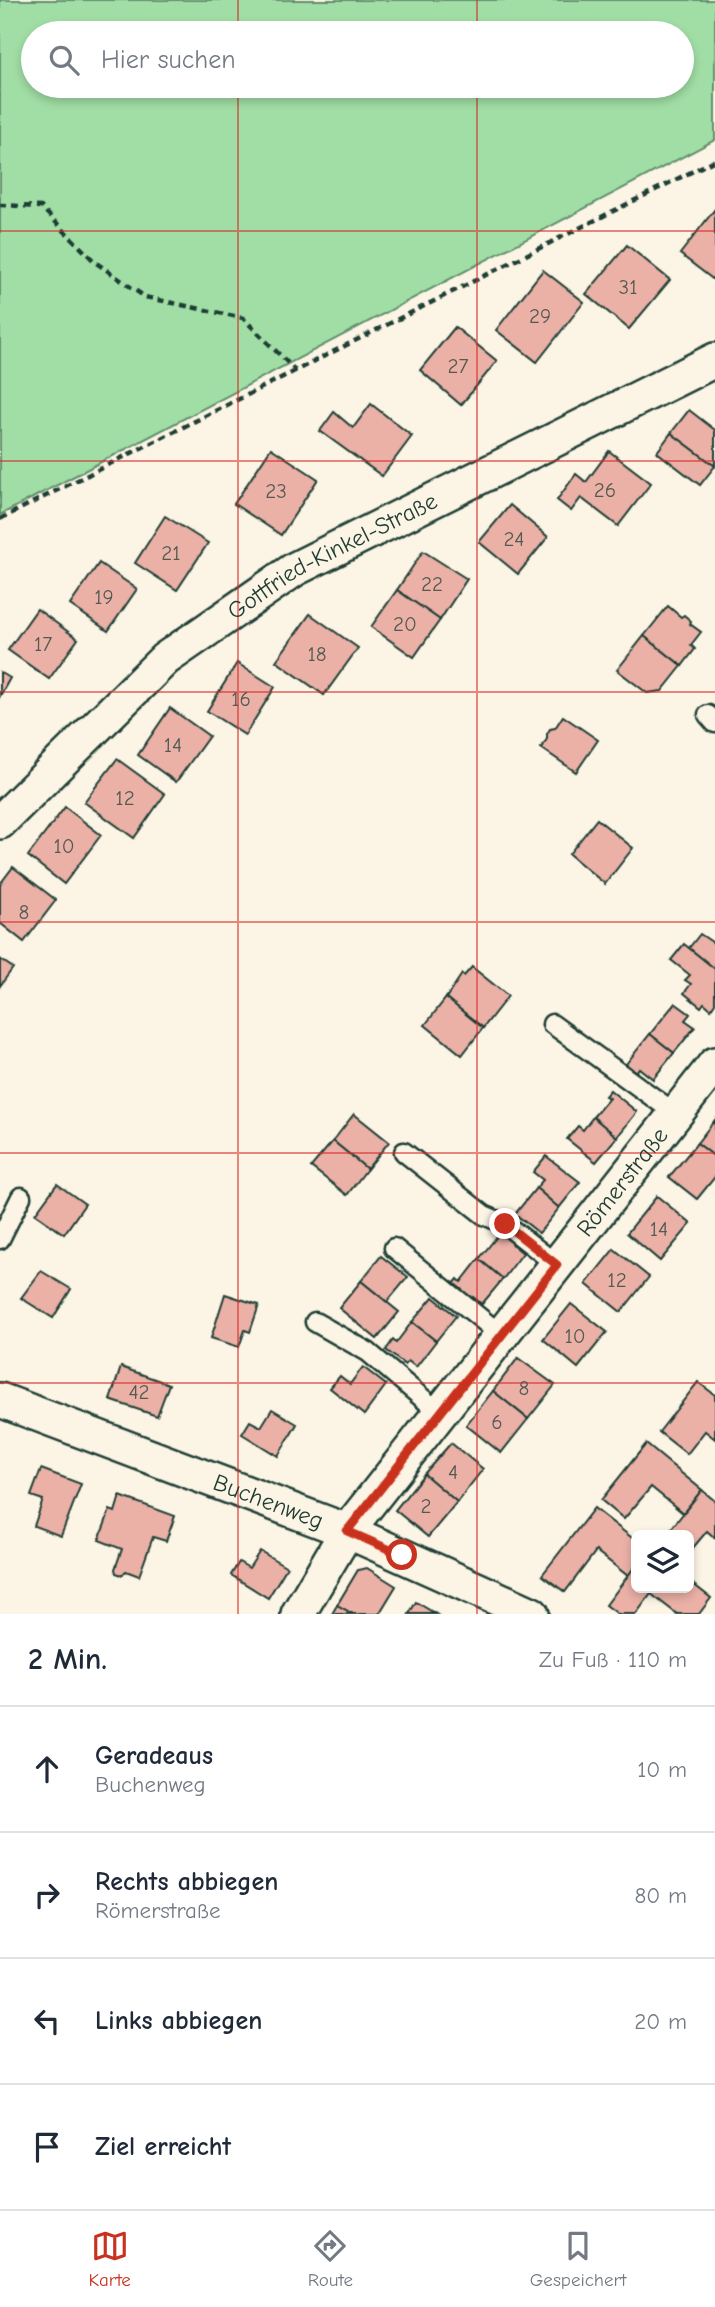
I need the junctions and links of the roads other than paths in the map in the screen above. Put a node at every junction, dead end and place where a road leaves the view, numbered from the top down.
1 (715, 360) edge
2 (0, 822) edge
3 (552, 1024) dead end
4 (715, 1064) edge
5 (676, 1114) junction
6 (404, 1152) dead end
7 (21, 1197) dead end
8 (0, 1239) edge
9 (394, 1248) dead end
10 (557, 1265) junction
11 (315, 1322) dead end
12 (501, 1335) junction
13 (0, 1400) edge
14 (440, 1413) junction
15 (347, 1531) junction
16 (298, 1614) edge
17 (532, 1614) edge

1 - 2 street, Gottfried-Kinkel-Straße
3 - 5 lane
4 - 5 street, Römerstraße
5 - 10 street, Römerstraße
6 - 10 lane
7 - 8 lane
9 - 12 lane
10 - 12 street, Römerstraße
11 - 14 lane
12 - 14 street, Römerstraße
13 - 15 street, Buchenweg
14 - 15 street, Römerstraße
15 - 16 street, Römerstraße
15 - 17 street, Buchenweg

